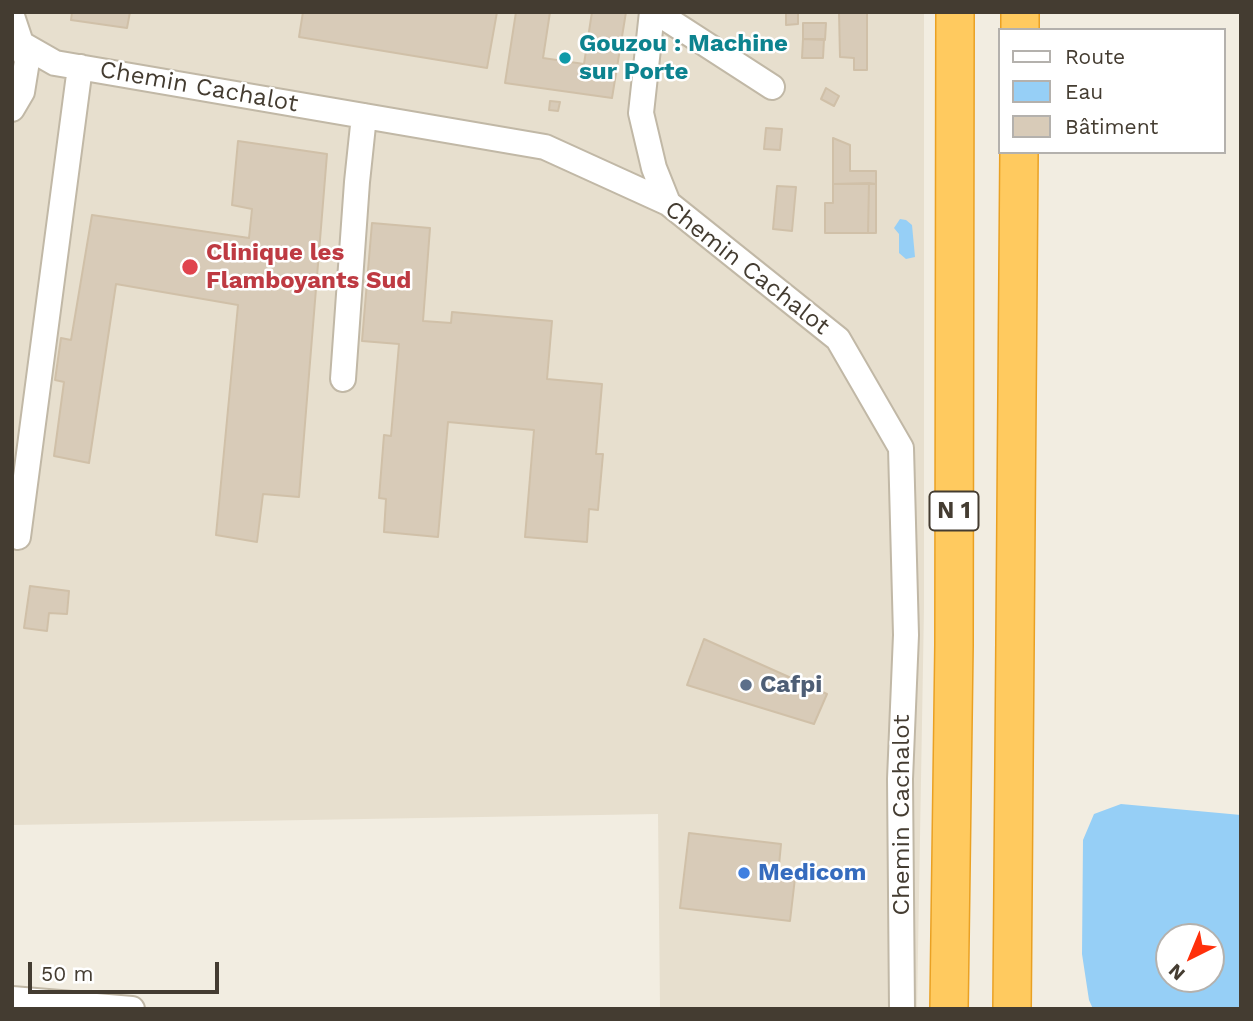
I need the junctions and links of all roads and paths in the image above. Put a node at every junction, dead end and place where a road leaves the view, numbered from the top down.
1 (654, 12) edge
2 (955, 12) edge
3 (12, 16) edge
4 (16, 43) edge
5 (80, 67) junction
6 (772, 87) dead end
7 (12, 109) edge
8 (365, 116) junction
9 (1019, 154) edge
10 (668, 203) junction
11 (343, 379) dead end
12 (18, 537) dead end
13 (12, 999) edge
14 (132, 1009) edge
15 (902, 1009) edge
16 (949, 1009) edge
17 (1012, 1009) edge

1 - 6 street
1 - 10 street
2 - 16 highway, N 1
3 - 4 street
4 - 5 street, Chemin Cachalot
4 - 7 street
5 - 8 street, Chemin Cachalot
5 - 12 street
8 - 10 street, Chemin Cachalot
8 - 11 street
9 - 17 highway
10 - 15 street, Chemin Cachalot
13 - 14 street

